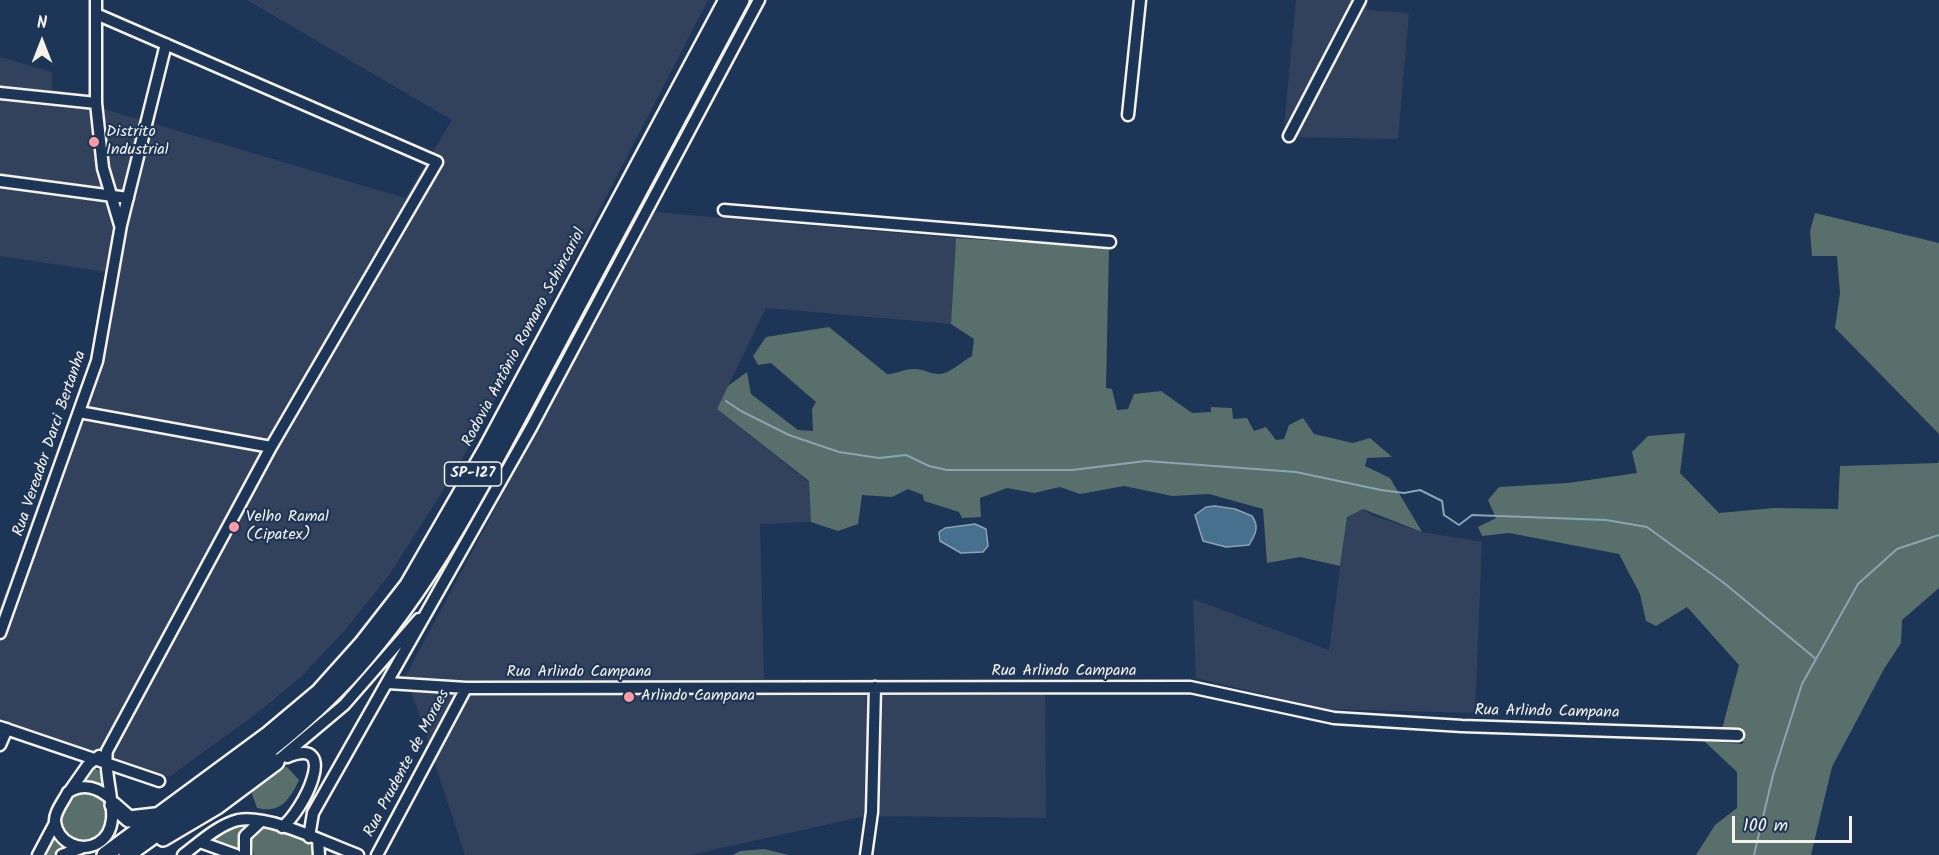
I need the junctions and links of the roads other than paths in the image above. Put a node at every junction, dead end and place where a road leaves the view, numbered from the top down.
1 (96, 0) edge
2 (727, 0) edge
3 (741, 0) edge
4 (759, 0) edge
5 (1140, 0) edge
6 (1360, 0) edge
7 (96, 14) junction
8 (166, 44) junction
9 (0, 93) edge
10 (96, 104) junction
11 (1128, 115) dead end
12 (1289, 136) dead end
13 (0, 181) edge
14 (110, 196) junction
15 (128, 198) junction
16 (724, 210) dead end
17 (120, 225) junction
18 (1110, 242) dead end
19 (79, 412) junction
20 (271, 447) junction
21 (433, 602) junction
22 (0, 633) edge
23 (388, 683) junction
24 (875, 687) junction
25 (466, 688) junction
26 (4, 728) edge
27 (1738, 735) dead end
28 (0, 745) edge
29 (99, 761) junction
30 (276, 762) junction
31 (159, 781) dead end
32 (68, 792) junction
33 (112, 801) junction
34 (158, 816) junction
35 (261, 821) junction
36 (55, 823) junction
37 (282, 827) junction
38 (314, 839) junction
39 (200, 842) junction
40 (82, 848) junction
41 (38, 855) edge
42 (62, 855) edge
43 (105, 855) edge
44 (127, 855) edge
45 (131, 855) edge
46 (183, 855) edge
47 (236, 855) edge
48 (245, 855) edge
49 (319, 855) edge
50 (358, 855) edge
51 (377, 855) edge
52 (866, 855) edge

1 - 7 street, Rua Vereador Darci Bertanha
2 - 34 highway, Rodovia Antônio Romano Schincariol / SP-127
3 - 44 highway, Rodovia Antônio Romano Schincariol / SP-127
4 - 21 street
5 - 11 street
6 - 12 street
7 - 8 street
7 - 10 street, Rua Vereador Darci Bertanha
8 - 15 street, Rua Vereador Darci Bertanha
8 - 20 street
9 - 10 street
10 - 14 street, Rua Vereador Darci Bertanha
13 - 14 street
14 - 15 street
14 - 17 street, Rua Vereador Darci Bertanha
15 - 17 street, Rua Vereador Darci Bertanha
16 - 18 street
17 - 19 street, Rua Vereador Darci Bertanha
19 - 20 street
19 - 22 street, Rua Vereador Darci Bertanha
20 - 29 street
21 - 23 street
21 - 30 street
23 - 25 street, Rua Arlindo Campana
23 - 38 street
24 - 25 street, Rua Arlindo Campana
24 - 27 street, Rua Arlindo Campana
24 - 52 street
25 - 51 street, Rua Prudente de Moraes
26 - 28 street
26 - 29 street
29 - 31 street
29 - 32 street
29 - 33 street
30 - 37 street
30 - 45 highway
32 - 33 street
32 - 36 street
33 - 34 highway
33 - 40 street
34 - 43 highway, Rodovia Antônio Romano Schincariol / SP-127
35 - 37 street
35 - 39 street
35 - 48 street
36 - 40 street
36 - 41 street
37 - 38 street
38 - 49 street
38 - 50 street
39 - 46 street
39 - 47 street
40 - 42 street

